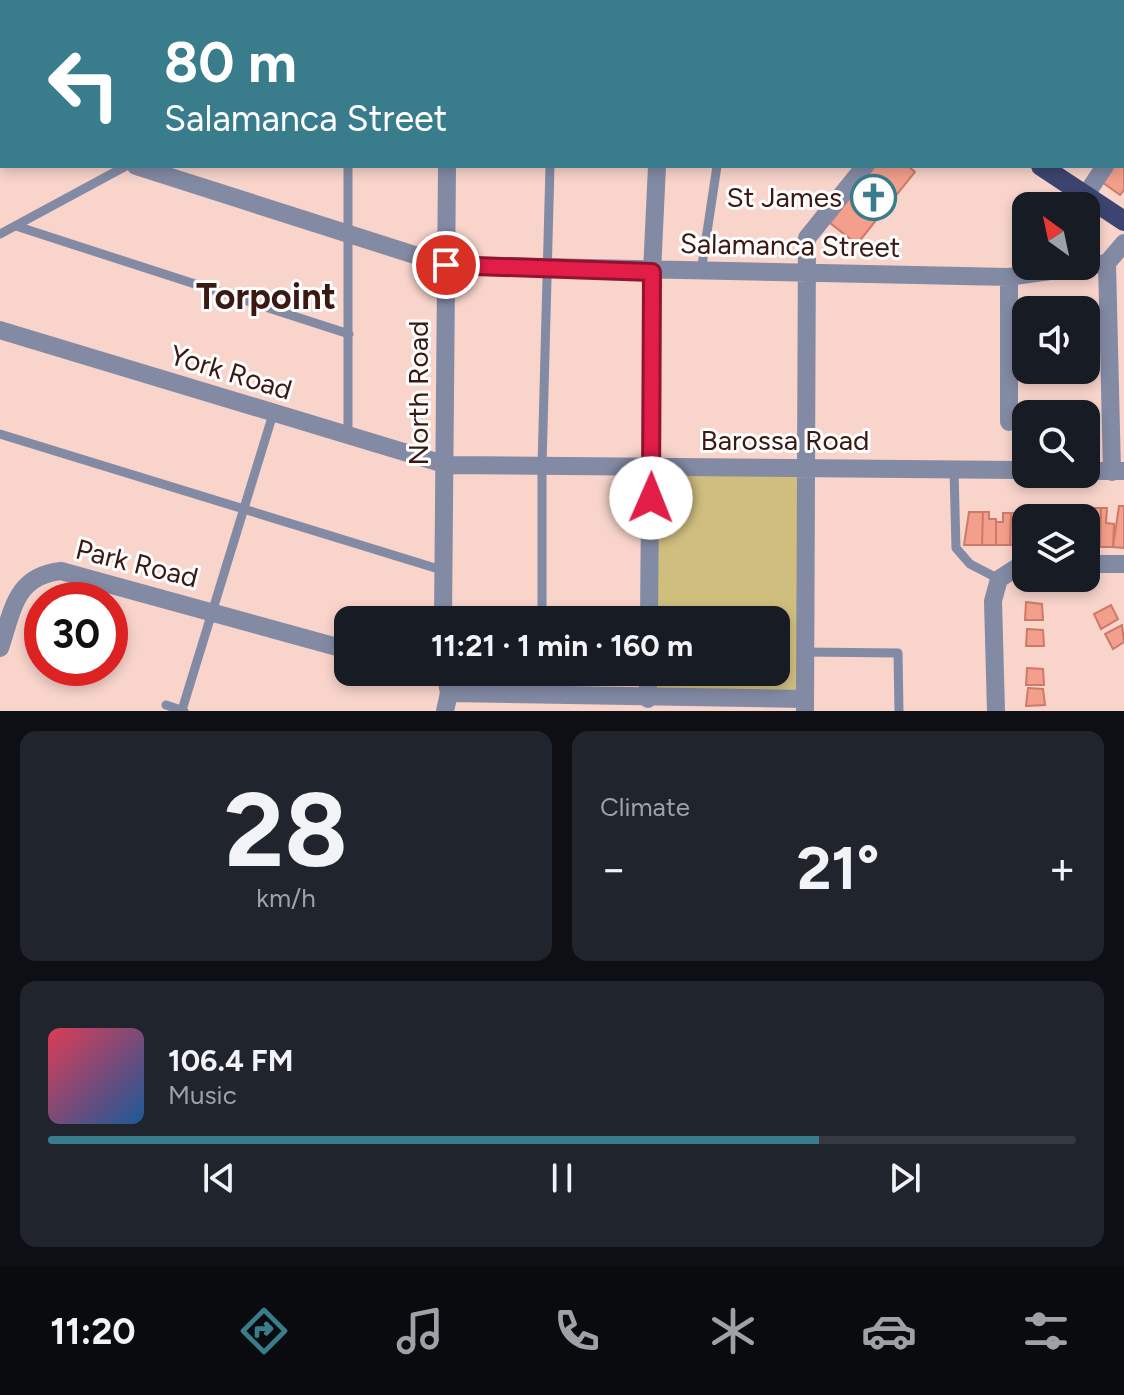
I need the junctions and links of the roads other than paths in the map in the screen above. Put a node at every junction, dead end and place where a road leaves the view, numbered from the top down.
1 (122, 168) edge
2 (150, 168) edge
3 (348, 168) edge
4 (447, 168) edge
5 (550, 168) edge
6 (657, 168) edge
7 (717, 168) edge
8 (863, 168) edge
9 (1044, 168) edge
10 (1104, 168) edge
11 (177, 172) edge
12 (1079, 192) edge
13 (1088, 192) edge
14 (1100, 206) edge
15 (1124, 221) edge
16 (16, 226) junction
17 (0, 234) edge
18 (349, 234) junction
19 (1124, 243) edge
20 (1107, 263) junction
21 (446, 265) junction
22 (547, 269) junction
23 (804, 271) junction
24 (652, 272) junction
25 (701, 272) junction
26 (1009, 277) junction
27 (0, 330) edge
28 (349, 334) junction
29 (1116, 353) edge
30 (273, 414) junction
31 (1009, 422) dead end
32 (0, 434) edge
33 (348, 436) junction
34 (447, 465) junction
35 (542, 466) junction
36 (651, 467) junction
37 (803, 468) junction
38 (954, 470) junction
39 (1012, 470) edge
40 (1118, 471) edge
41 (243, 507) junction
42 (1100, 564) edge
43 (1124, 564) edge
44 (445, 571) junction
45 (1012, 571) edge
46 (999, 579) junction
47 (444, 606) edge
48 (542, 606) edge
49 (649, 606) edge
50 (211, 611) junction
51 (334, 646) edge
52 (0, 648) edge
53 (803, 652) junction
54 (542, 686) edge
55 (648, 686) edge
56 (542, 697) junction
57 (648, 699) junction
58 (447, 702) edge
59 (166, 705) dead end
60 (693, 705) edge
61 (805, 705) edge
62 (183, 711) edge
63 (899, 711) edge
64 (996, 711) edge

1 - 16 lane
2 - 11 street, Salamanca Street
3 - 18 lane
4 - 21 street, North Road
5 - 22 lane
6 - 24 street
7 - 25 lane
8 - 23 street
9 - 12 main road
10 - 13 street
11 - 18 street, Salamanca Street
14 - 15 main road
16 - 17 lane
16 - 28 lane
18 - 21 street, Salamanca Street
18 - 28 lane
19 - 20 street
20 - 26 street, Salamanca Street
20 - 29 street
21 - 22 street, Salamanca Street
21 - 34 street, North Road
22 - 24 street, Salamanca Street
22 - 35 lane
23 - 25 street, Salamanca Street
23 - 26 street, Salamanca Street
23 - 37 street
24 - 25 street, Salamanca Street
24 - 36 street
26 - 31 street
27 - 30 street, York Road
28 - 33 lane
29 - 40 street
30 - 33 street, York Road
30 - 41 lane
32 - 41 lane
33 - 34 street, York Road
34 - 35 street, Barossa Road
34 - 44 street, North Road
35 - 36 street, Barossa Road
35 - 48 lane
36 - 37 street, Barossa Road
36 - 49 street
37 - 38 street, Barossa Road
37 - 53 street
38 - 39 street, Barossa Road
38 - 46 lane
41 - 44 lane
41 - 50 lane
42 - 43 street
44 - 47 street, North Road
45 - 46 street
46 - 64 street
50 - 51 street, Park Road
50 - 52 street, Park Road
50 - 62 lane
53 - 61 street
53 - 63 lane
54 - 56 lane
55 - 57 street
56 - 57 street
56 - 58 street
57 - 60 street
59 - 62 lane
60 - 61 street

